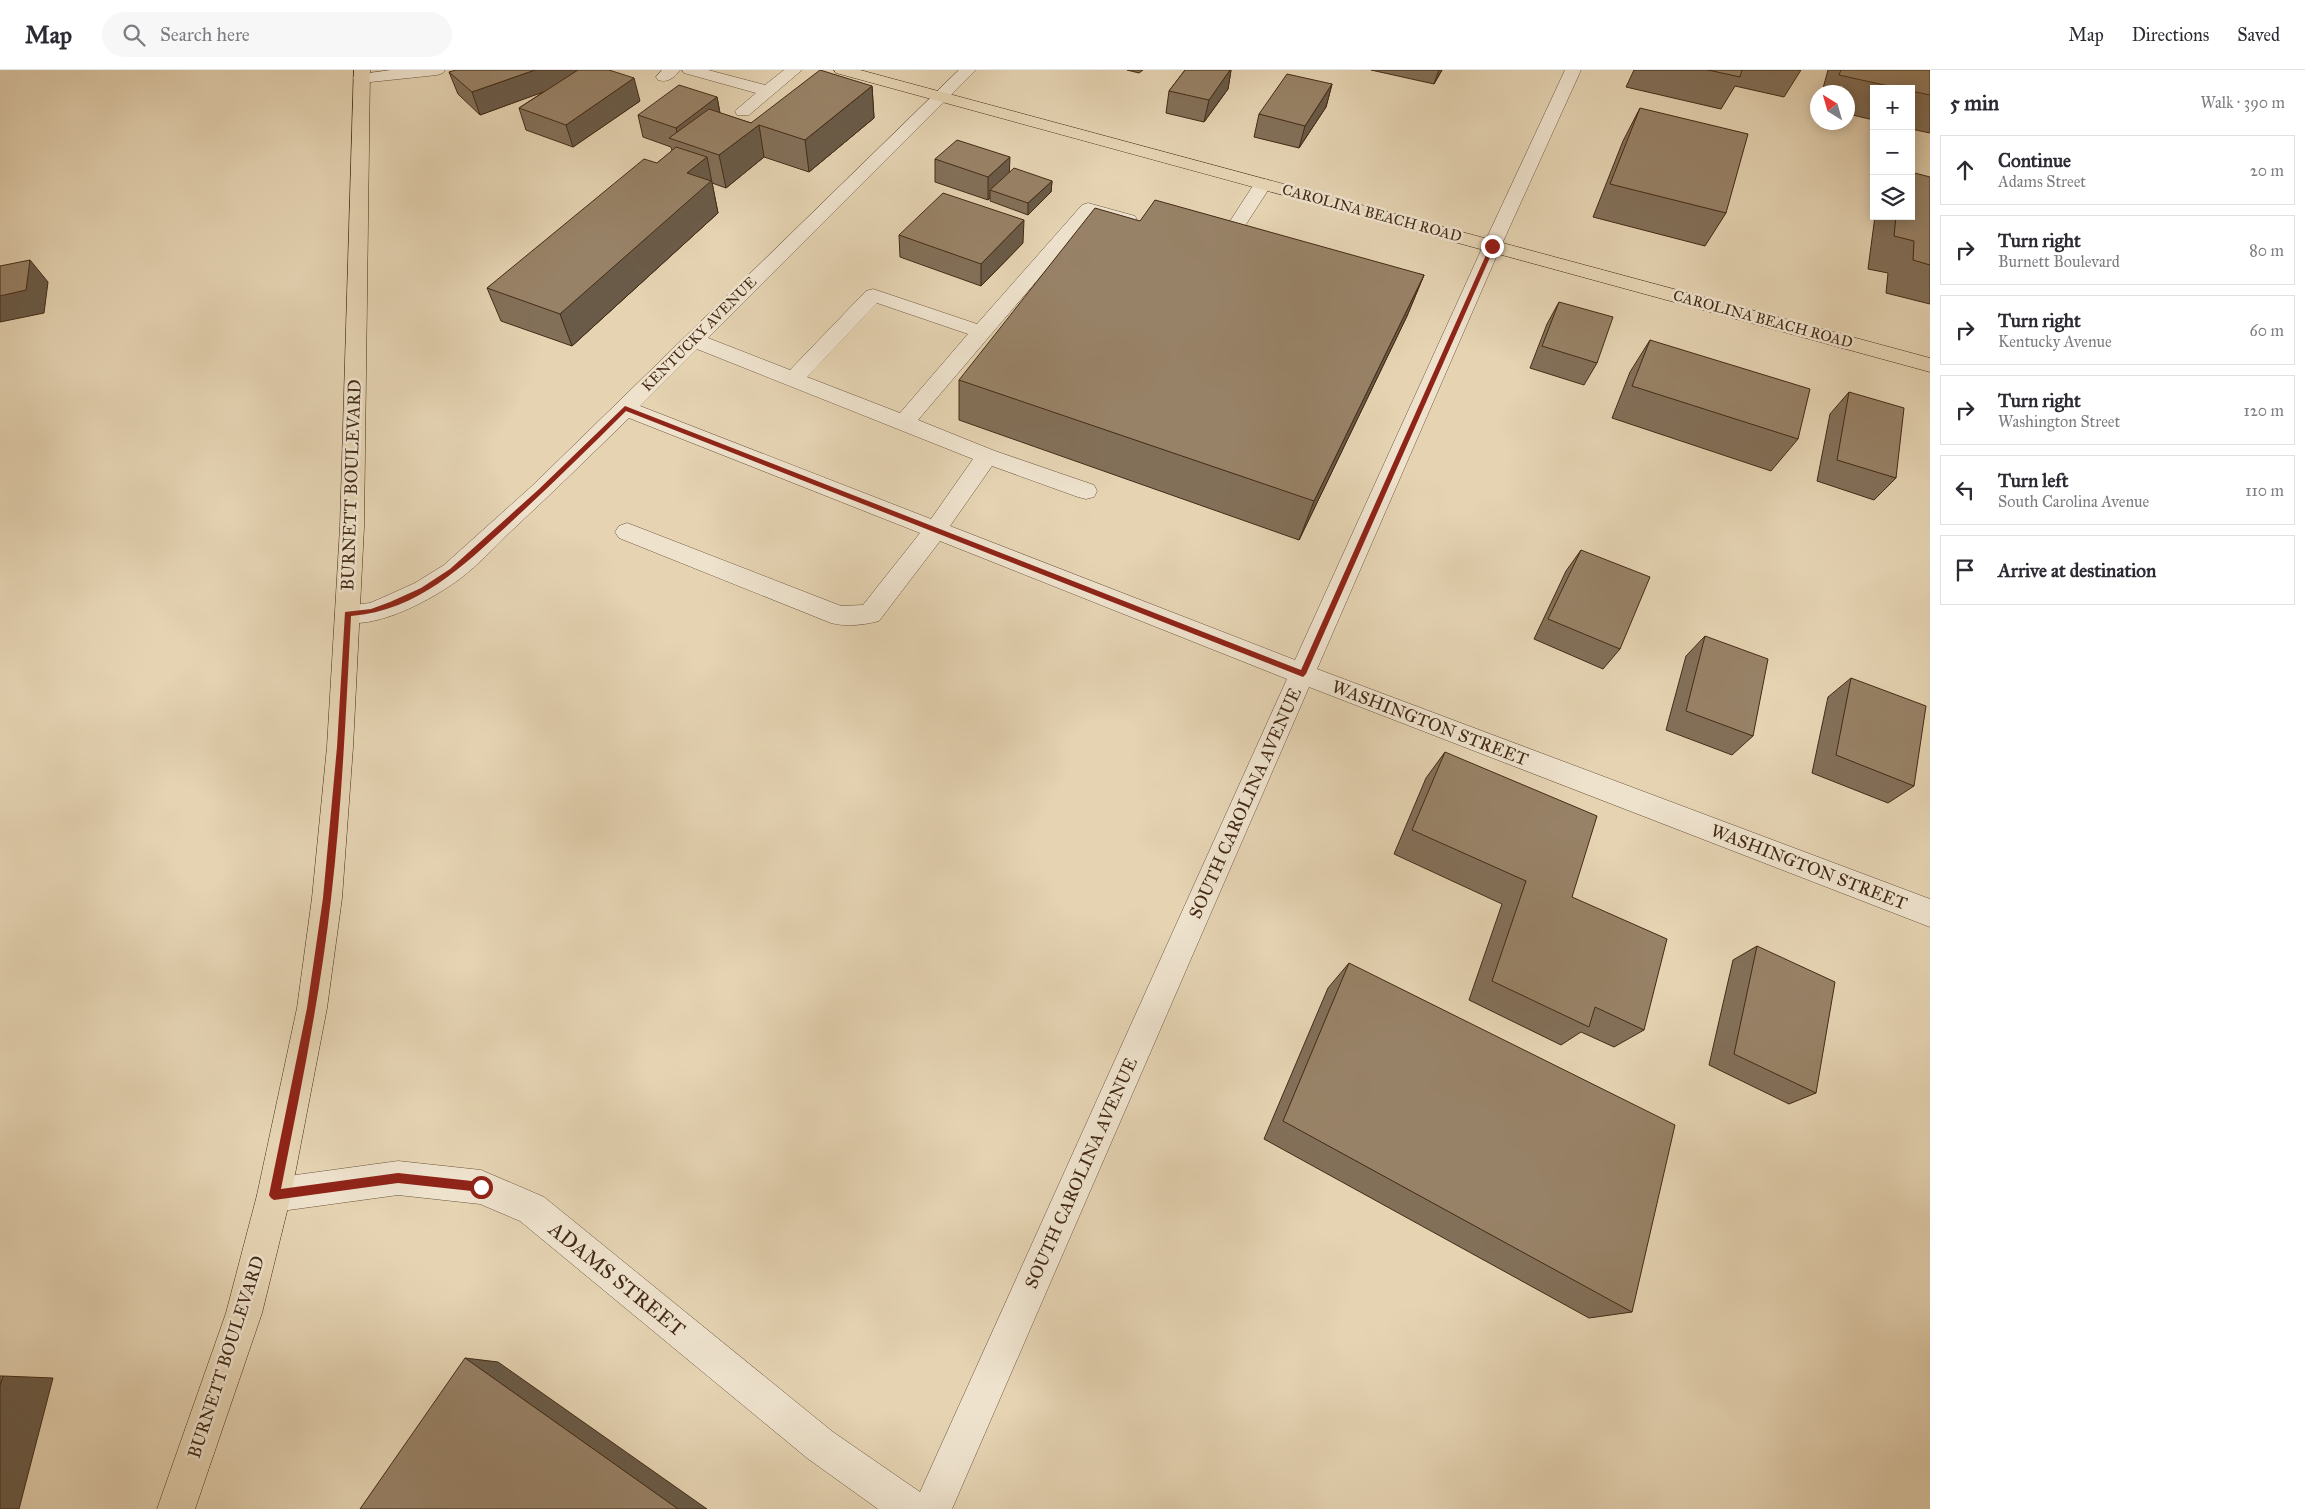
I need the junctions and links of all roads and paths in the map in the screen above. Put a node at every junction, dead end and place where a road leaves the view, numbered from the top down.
1 (437, 70) edge
2 (690, 70) edge
3 (794, 70) edge
4 (842, 70) edge
5 (968, 70) edge
6 (1573, 70) edge
7 (361, 74) edge
8 (768, 91) junction
9 (939, 96) junction
10 (743, 111) dead end
11 (1263, 184) junction
12 (1146, 225) edge
13 (1204, 241) edge
14 (1492, 246) junction
15 (981, 332) junction
16 (694, 340) junction
17 (1930, 365) edge
18 (793, 379) junction
19 (625, 408) junction
20 (904, 423) junction
21 (988, 456) junction
22 (1086, 491) dead end
23 (935, 530) junction
24 (627, 532) dead end
25 (347, 614) junction
26 (1303, 674) junction
27 (1930, 913) edge
28 (274, 1195) junction
29 (176, 1509) edge
30 (911, 1509) edge
31 (932, 1509) edge

1 - 7 street
2 - 8 street
3 - 8 street
4 - 9 main road, CAROLINA BEACH ROAD
5 - 9 street, KENTUCKY AVENUE
6 - 14 street, SOUTH CAROLINA AVENUE
7 - 25 main road, BURNETT BOULEVARD
8 - 10 street
9 - 11 main road, CAROLINA BEACH ROAD
9 - 16 street, KENTUCKY AVENUE
11 - 13 street
11 - 14 main road, CAROLINA BEACH ROAD
12 - 15 street
14 - 17 main road, CAROLINA BEACH ROAD
14 - 26 street, SOUTH CAROLINA AVENUE
15 - 18 street
15 - 20 street
16 - 18 street
16 - 19 street, KENTUCKY AVENUE
18 - 20 street
19 - 23 street, WASHINGTON STREET
19 - 25 street, KENTUCKY AVENUE
20 - 21 street
21 - 22 street
21 - 23 street
23 - 24 street
23 - 26 street, WASHINGTON STREET
25 - 28 main road, BURNETT BOULEVARD
26 - 27 street, WASHINGTON STREET
26 - 31 street, SOUTH CAROLINA AVENUE
28 - 29 main road, BURNETT BOULEVARD
28 - 30 street, ADAMS STREET

